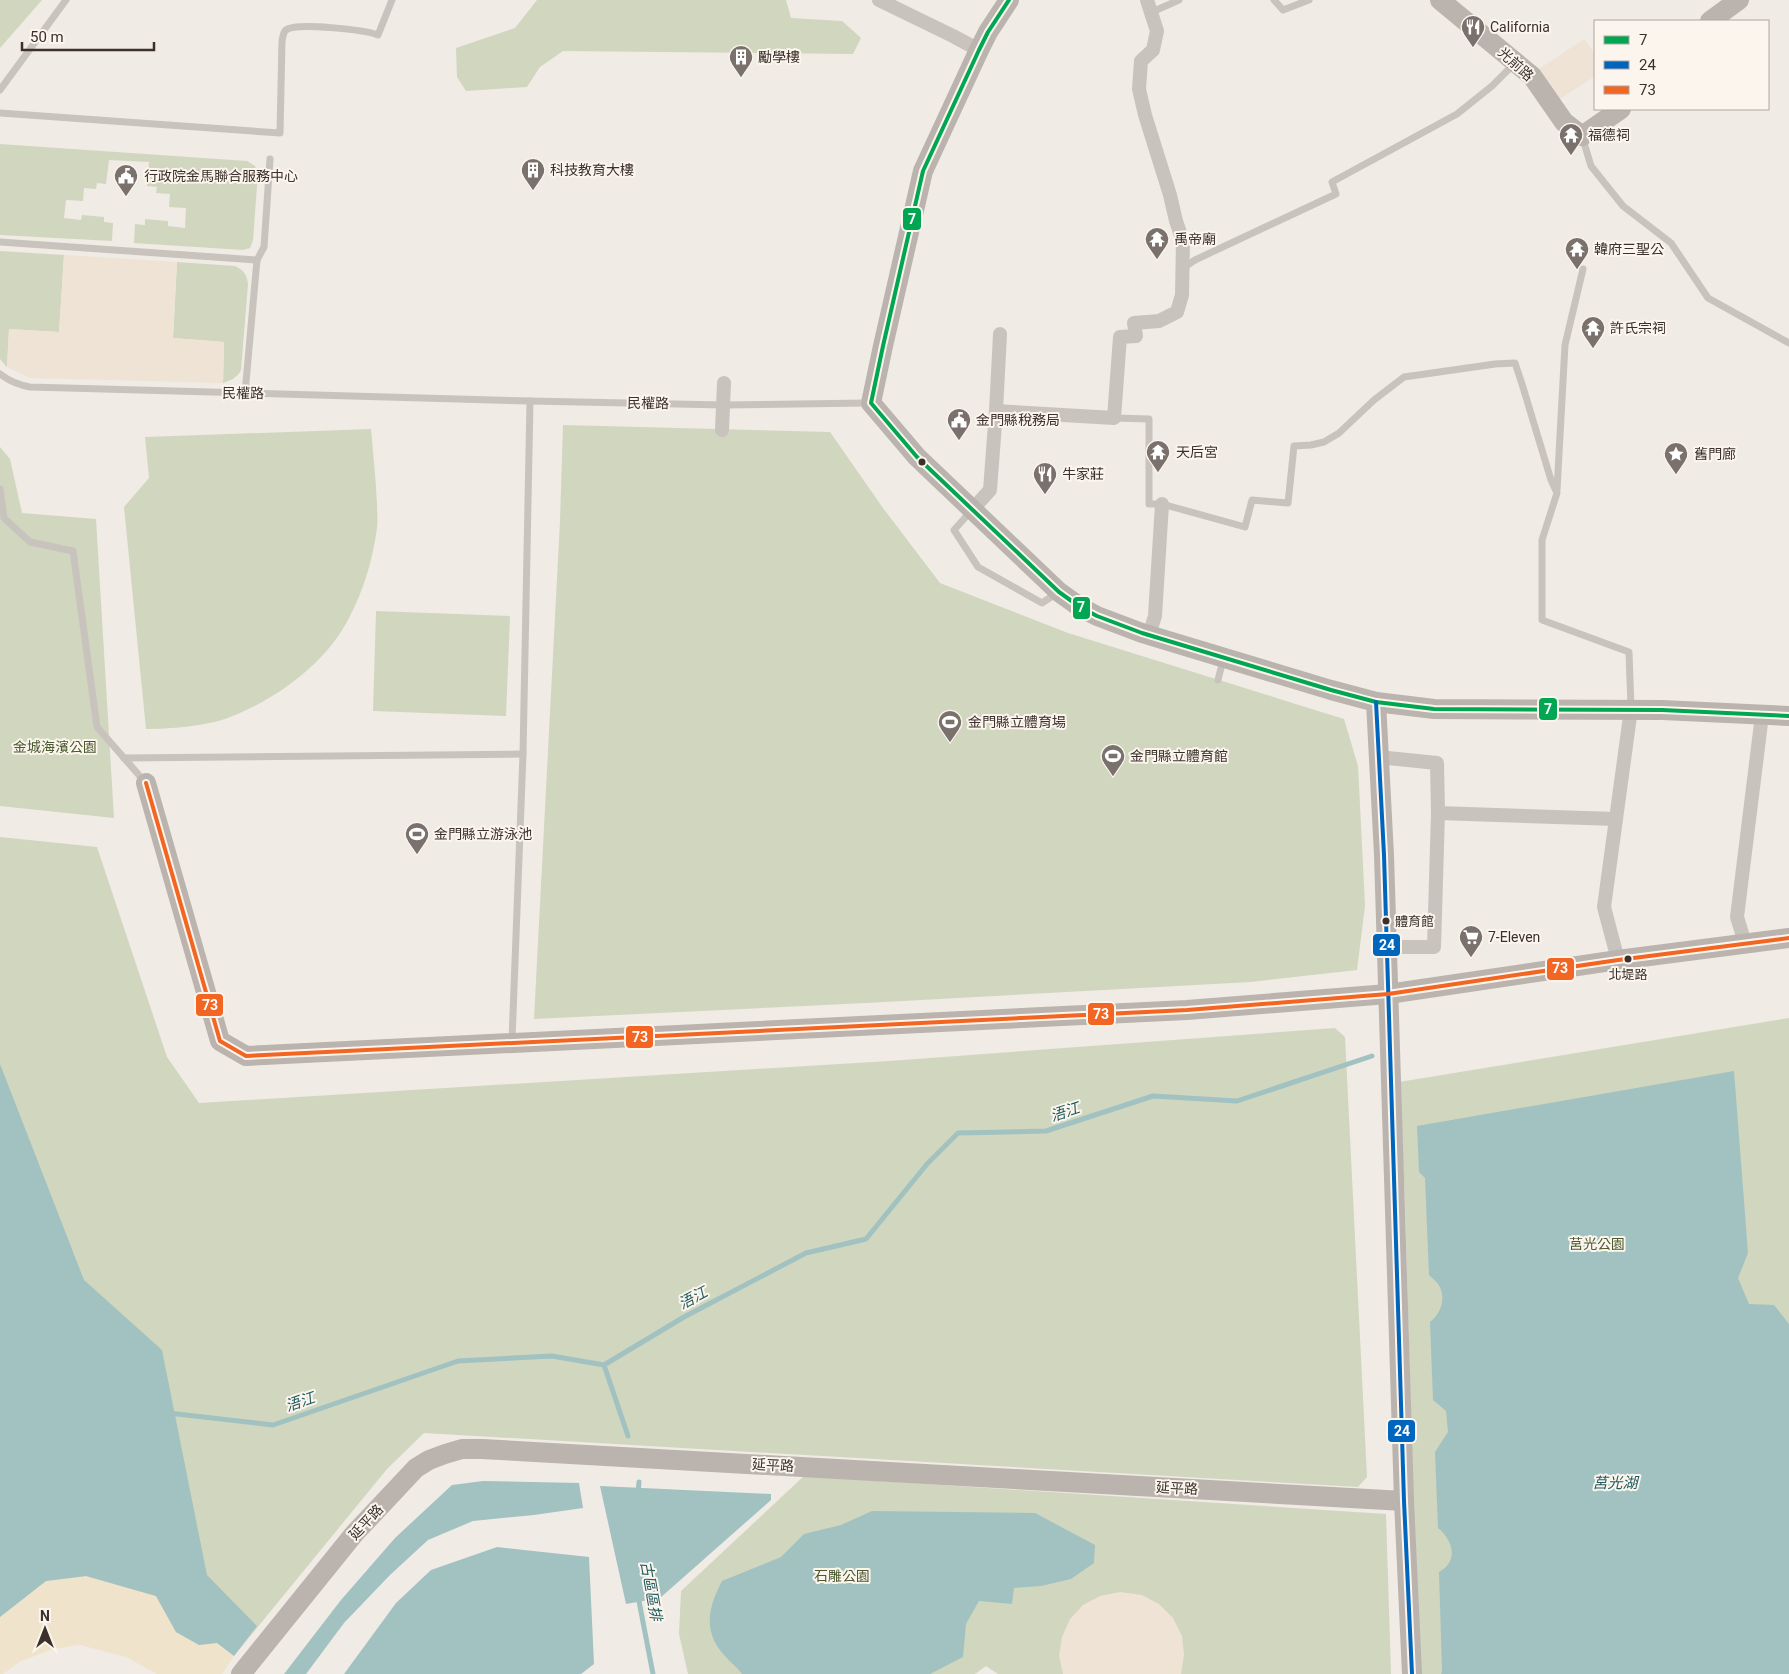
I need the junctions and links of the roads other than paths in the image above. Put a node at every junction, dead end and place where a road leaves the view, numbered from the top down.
1 (66, 0) edge
2 (392, 0) edge
3 (879, 0) edge
4 (1180, 0) edge
5 (1274, 0) edge
6 (1309, 0) edge
7 (1440, 0) edge
8 (1740, 0) edge
9 (1004, 3) edge
10 (1149, 6) edge
11 (1711, 20) edge
12 (979, 50) junction
13 (1516, 62) junction
14 (0, 90) edge
15 (1621, 110) edge
16 (0, 113) edge
17 (1582, 136) junction
18 (270, 159) dead end
19 (0, 242) edge
20 (257, 260) junction
21 (1183, 268) junction
22 (1583, 269) dead end
23 (1000, 334) dead end
24 (1789, 343) edge
25 (0, 374) edge
26 (724, 383) dead end
27 (245, 393) junction
28 (530, 401) junction
29 (871, 403) junction
30 (724, 404) junction
31 (996, 411) junction
32 (1114, 418) junction
33 (722, 430) dead end
34 (0, 489) edge
35 (1557, 493) junction
36 (1162, 504) junction
37 (972, 510) junction
38 (1059, 592) junction
39 (1149, 636) junction
40 (1224, 657) junction
41 (1218, 680) dead end
42 (1376, 702) junction
43 (1631, 709) junction
44 (1762, 715) junction
45 (1789, 716) edge
46 (523, 754) junction
47 (1378, 757) junction
48 (124, 758) junction
49 (146, 783) joint
50 (1438, 813) junction
51 (1616, 819) junction
52 (1789, 938) edge
53 (1745, 943) junction
54 (1387, 946) junction
55 (1618, 960) junction
56 (1388, 994) junction
57 (512, 1044) junction
58 (1404, 1501) junction
59 (241, 1674) edge
60 (1412, 1674) edge

1 - 14 lane
2 - 16 lane
3 - 12 street
4 - 10 lane
5 - 6 lane
7 - 13 street, 光前路
8 - 11 street
9 - 12 street
10 - 21 street
12 - 29 street
13 - 17 street, 光前路
13 - 21 lane
15 - 17 street
17 - 24 lane
18 - 20 lane
19 - 20 lane
20 - 27 lane
21 - 32 street
22 - 35 lane
23 - 31 street
25 - 27 lane, 民權路
26 - 30 street
27 - 28 lane, 民權路
28 - 30 lane, 民權路
28 - 46 lane
29 - 30 lane, 民權路
29 - 37 street
30 - 33 street
31 - 32 street
31 - 37 street
32 - 36 lane
34 - 48 lane
35 - 36 lane
35 - 43 lane
36 - 39 street
37 - 38 street
37 - 38 lane
38 - 39 street
39 - 40 street
40 - 41 lane
40 - 42 street
42 - 43 street
42 - 47 street
43 - 44 street
43 - 51 street
44 - 45 street
44 - 53 street
46 - 48 lane
46 - 57 lane
47 - 50 street
47 - 54 street
48 - 49 lane
49 - 57 street
50 - 51 street
50 - 54 street
51 - 55 street
52 - 53 street
53 - 55 street
54 - 56 street
55 - 56 street
56 - 57 street
56 - 58 street
58 - 59 street, 延平路
58 - 60 street

